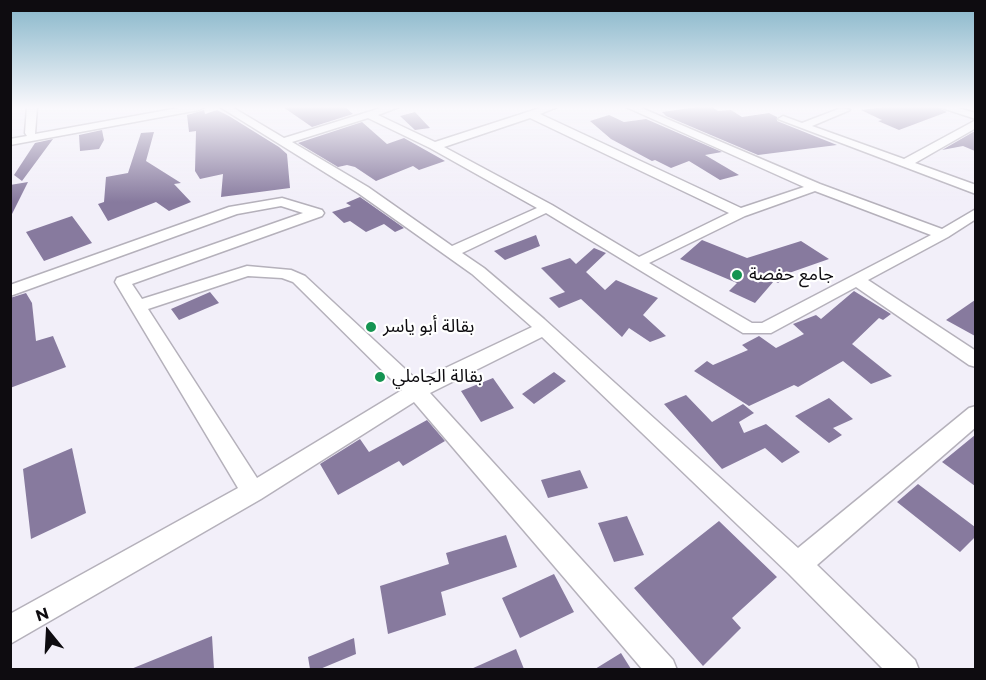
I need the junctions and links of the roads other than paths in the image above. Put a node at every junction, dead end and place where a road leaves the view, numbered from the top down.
1 (28, 139) edge
2 (280, 139) edge
3 (291, 139) edge
4 (419, 139) edge
5 (456, 139) edge
6 (583, 139) edge
7 (703, 139) edge
8 (837, 139) edge
9 (948, 139) edge
10 (284, 141) junction
11 (10, 142) edge
12 (434, 146) junction
13 (905, 164) junction
14 (814, 188) junction
15 (975, 190) edge
16 (547, 208) junction
17 (740, 213) junction
18 (975, 213) edge
19 (943, 234) junction
20 (451, 252) junction
21 (638, 263) junction
22 (858, 281) junction
23 (10, 291) edge
24 (138, 306) junction
25 (544, 329) junction
26 (975, 360) edge
27 (416, 391) junction
28 (975, 414) edge
29 (253, 492) junction
30 (798, 565) junction
31 (10, 630) edge
32 (663, 669) edge
33 (905, 669) edge

1 - 11 street
2 - 10 street
3 - 10 street
4 - 12 street
5 - 12 street
6 - 17 street
7 - 14 street
8 - 13 street
9 - 13 street
10 - 20 street
12 - 16 street
13 - 15 street
14 - 17 street
14 - 19 street
16 - 20 street
16 - 21 street
17 - 21 street
18 - 19 street
19 - 22 street
20 - 25 street
21 - 22 street
22 - 26 street
23 - 24 street
24 - 27 street
24 - 29 street
25 - 27 street
25 - 30 street
27 - 29 street
27 - 32 street
28 - 30 street
29 - 31 street
30 - 33 street

